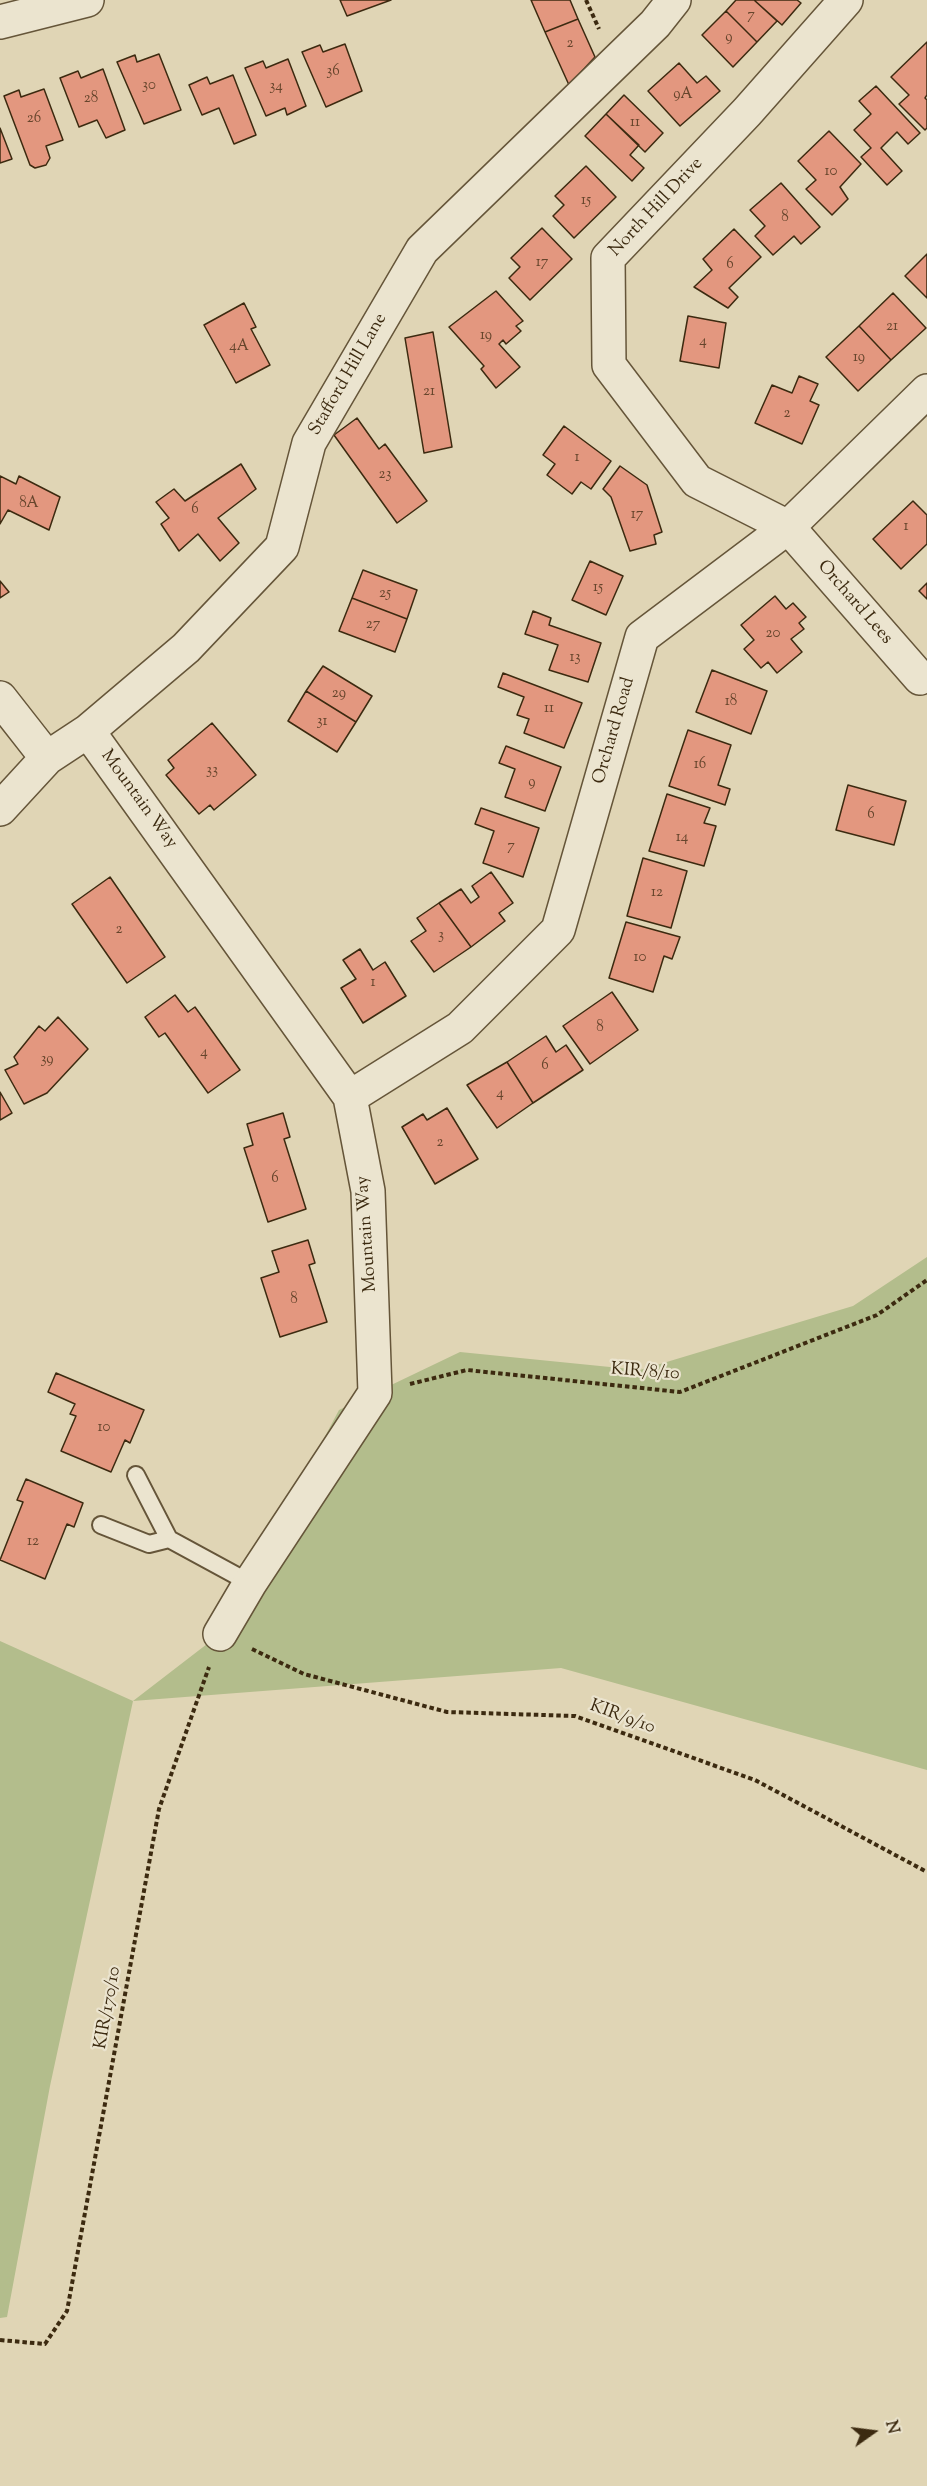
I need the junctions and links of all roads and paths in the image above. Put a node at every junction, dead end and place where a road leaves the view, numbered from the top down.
1 (87, 0) edge
2 (674, 0) edge
3 (846, 0) edge
4 (0, 22) edge
5 (927, 390) edge
6 (788, 527) junction
7 (920, 678) dead end
8 (0, 699) edge
9 (88, 731) junction
10 (47, 758) junction
11 (0, 809) edge
12 (350, 1097) junction
13 (927, 1280) edge
14 (375, 1393) junction
15 (136, 1475) dead end
16 (100, 1525) dead end
17 (169, 1539) junction
18 (250, 1583) junction
19 (220, 1634) junction
20 (927, 1872) edge
21 (0, 2340) edge

1 - 4 street
2 - 9 street, Stafford Hill Lane
3 - 6 street, North Hill Drive
5 - 6 street, Orchard Road
6 - 7 street, Orchard Lees
6 - 12 street, Orchard Road
8 - 10 street
9 - 10 street, Stafford Hill Lane
9 - 12 street, Mountain Way
10 - 11 street, Stafford Hill Lane
12 - 14 street, Mountain Way
13 - 14 path, KIR/8/10
14 - 18 street
15 - 17 lane
16 - 17 lane
17 - 18 lane
18 - 19 street
19 - 20 path, KIR/9/10
19 - 21 path, KIR/170/10

